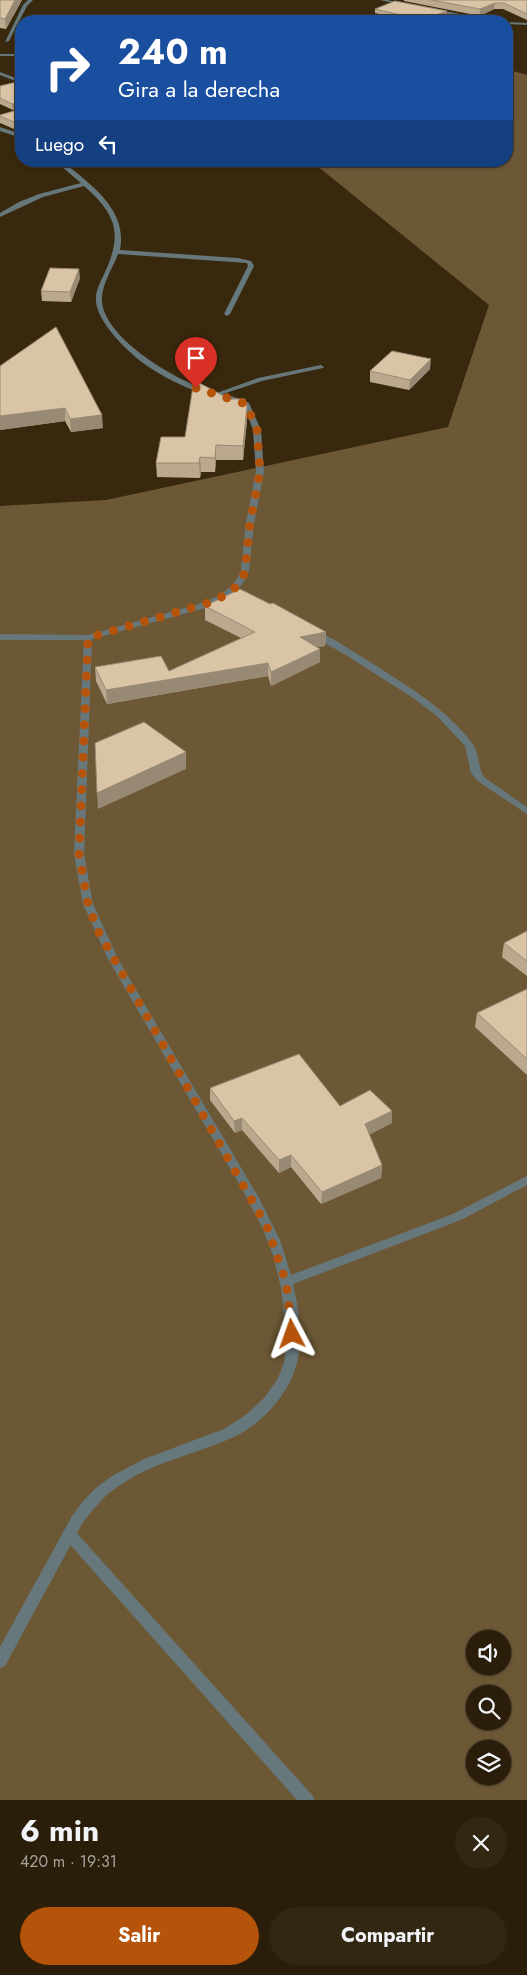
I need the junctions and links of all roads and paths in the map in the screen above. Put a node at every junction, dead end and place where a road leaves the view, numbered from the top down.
1 (31, 0) edge
2 (382, 0) edge
3 (410, 6) edge
4 (429, 9) edge
5 (20, 15) edge
6 (460, 15) edge
7 (513, 23) edge
8 (527, 24) edge
9 (15, 25) edge
10 (7, 41) dead end
11 (0, 55) edge
12 (15, 55) edge
13 (0, 73) edge
14 (15, 79) edge
15 (0, 129) edge
16 (15, 134) edge
17 (65, 167) edge
18 (85, 184) junction
19 (0, 215) edge
20 (117, 252) junction
21 (227, 314) dead end
22 (321, 367) dead end
23 (217, 394) junction
24 (308, 630) edge
25 (0, 637) edge
26 (88, 638) junction
27 (527, 811) edge
28 (527, 1180) edge
29 (286, 1282) junction
30 (70, 1535) junction
31 (0, 1661) edge
32 (307, 1800) edge

1 - 5 street
2 - 3 street
4 - 6 street
7 - 8 street
9 - 10 street
11 - 12 street
13 - 14 street
15 - 16 street
17 - 18 street
18 - 19 street
18 - 20 street
20 - 21 street
20 - 23 street
22 - 23 street
23 - 26 street
24 - 27 street
25 - 26 street
26 - 29 street
28 - 29 street
29 - 30 street
30 - 31 street
30 - 32 street

